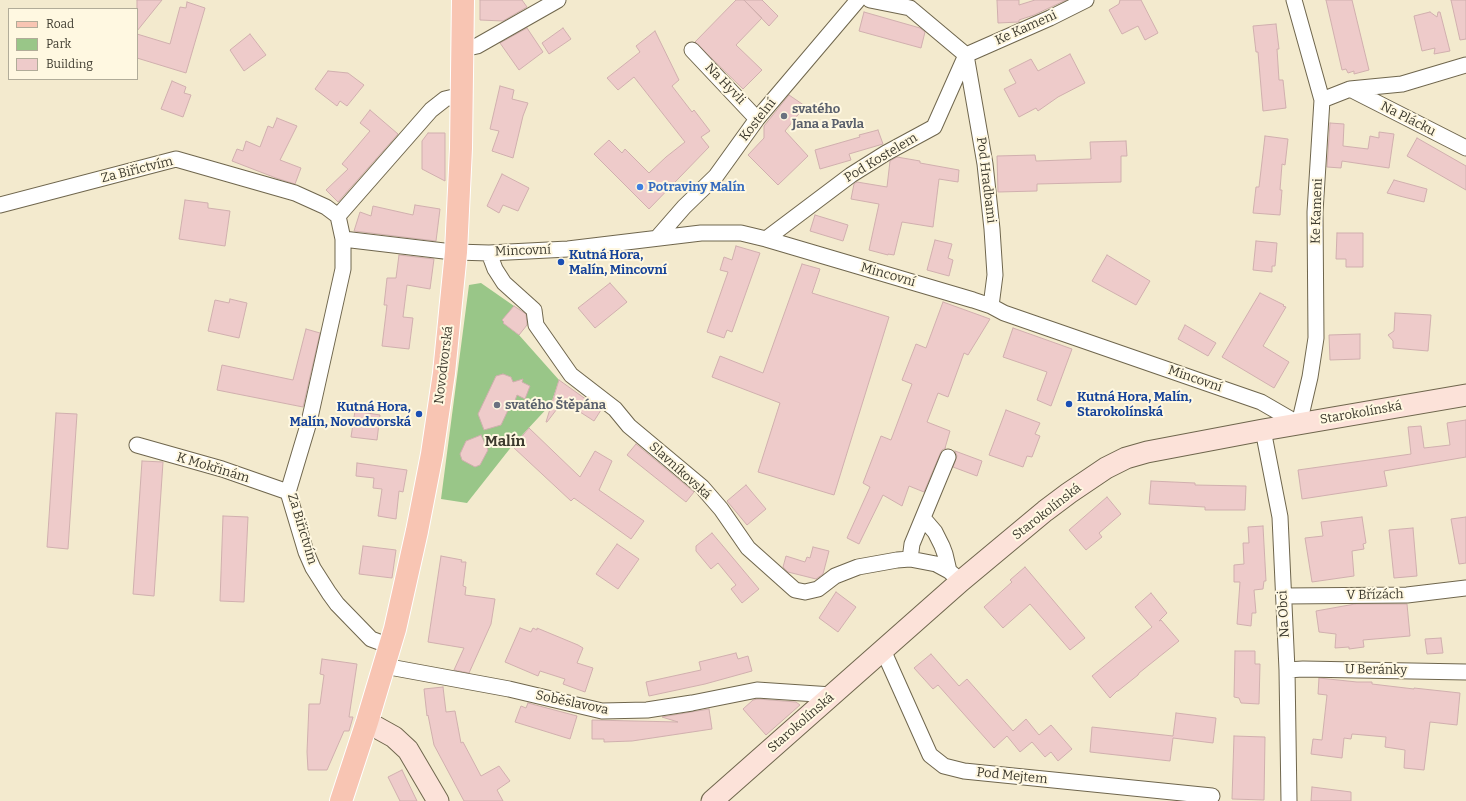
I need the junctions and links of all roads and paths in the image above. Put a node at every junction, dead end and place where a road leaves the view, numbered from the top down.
1 (463, 0) edge
2 (558, 0) edge
3 (858, 0) edge
4 (870, 0) edge
5 (1086, 0) edge
6 (1294, 0) edge
7 (912, 4) edge
8 (463, 49) junction
9 (692, 50) dead end
10 (966, 55) junction
11 (1466, 64) edge
12 (1350, 89) junction
13 (462, 95) junction
14 (1322, 100) junction
15 (757, 119) junction
16 (1466, 148) edge
17 (0, 205) edge
18 (338, 216) junction
19 (656, 238) junction
20 (766, 239) junction
21 (343, 240) junction
22 (450, 251) junction
23 (488, 252) junction
24 (991, 306) junction
25 (1466, 395) edge
26 (1299, 424) junction
27 (1263, 430) junction
28 (137, 446) dead end
29 (948, 457) dead end
30 (288, 492) junction
31 (923, 518) junction
32 (910, 559) junction
33 (955, 576) junction
34 (1466, 588) edge
35 (1284, 596) junction
36 (884, 650) junction
37 (387, 656) junction
38 (1287, 670) junction
39 (1466, 672) edge
40 (832, 695) junction
41 (367, 722) junction
42 (1212, 796) dead end
43 (342, 801) edge
44 (438, 801) edge
45 (712, 801) edge
46 (1289, 801) edge

1 - 8 main road, Novodvorská
2 - 8 street
3 - 15 street, Kostelní
4 - 7 street
5 - 10 street, Ke Kameni
6 - 14 street, Ke Kameni
7 - 10 street
8 - 13 main road, Novodvorská
9 - 15 street, Na Hyvli
10 - 20 street, Pod Kostelem
10 - 24 street, Pod Hradbami
11 - 12 street, Na Plácku
12 - 14 street, Na Plácku
12 - 16 street, Na Plácku
13 - 18 street
13 - 22 main road, Novodvorská
14 - 26 street, Ke Kameni
15 - 19 street, Kostelní
17 - 18 street, Za Biřictvím
18 - 21 street, Za Biřictvím
19 - 20 street, Mincovní
19 - 23 street, Mincovní
20 - 24 street, Mincovní
21 - 22 street
21 - 30 street, Za Biřictvím
22 - 23 street, Mincovní
22 - 37 main road, Novodvorská
23 - 32 street, Slavníkovská
24 - 26 street, Mincovní
25 - 26 street, Starokolínská
26 - 27 street, Starokolínská
27 - 33 street, Starokolínská
27 - 35 street, Na Obci
28 - 30 street, K Mokřinám
29 - 31 street
30 - 37 street, Za Biřictvím
31 - 32 street
31 - 33 street
32 - 33 street, Slavníkovská
33 - 36 street, Starokolínská
34 - 35 street, V Břízách
35 - 38 street, Na Obci
36 - 40 street, Starokolínská
36 - 42 street, Pod Mejtem
37 - 40 street, Soběslavova
37 - 41 main road, Novodvorská
38 - 39 street, U Beránky
38 - 46 street, Na Obci
40 - 45 street, Starokolínská
41 - 43 main road, Novodvorská
41 - 44 street

